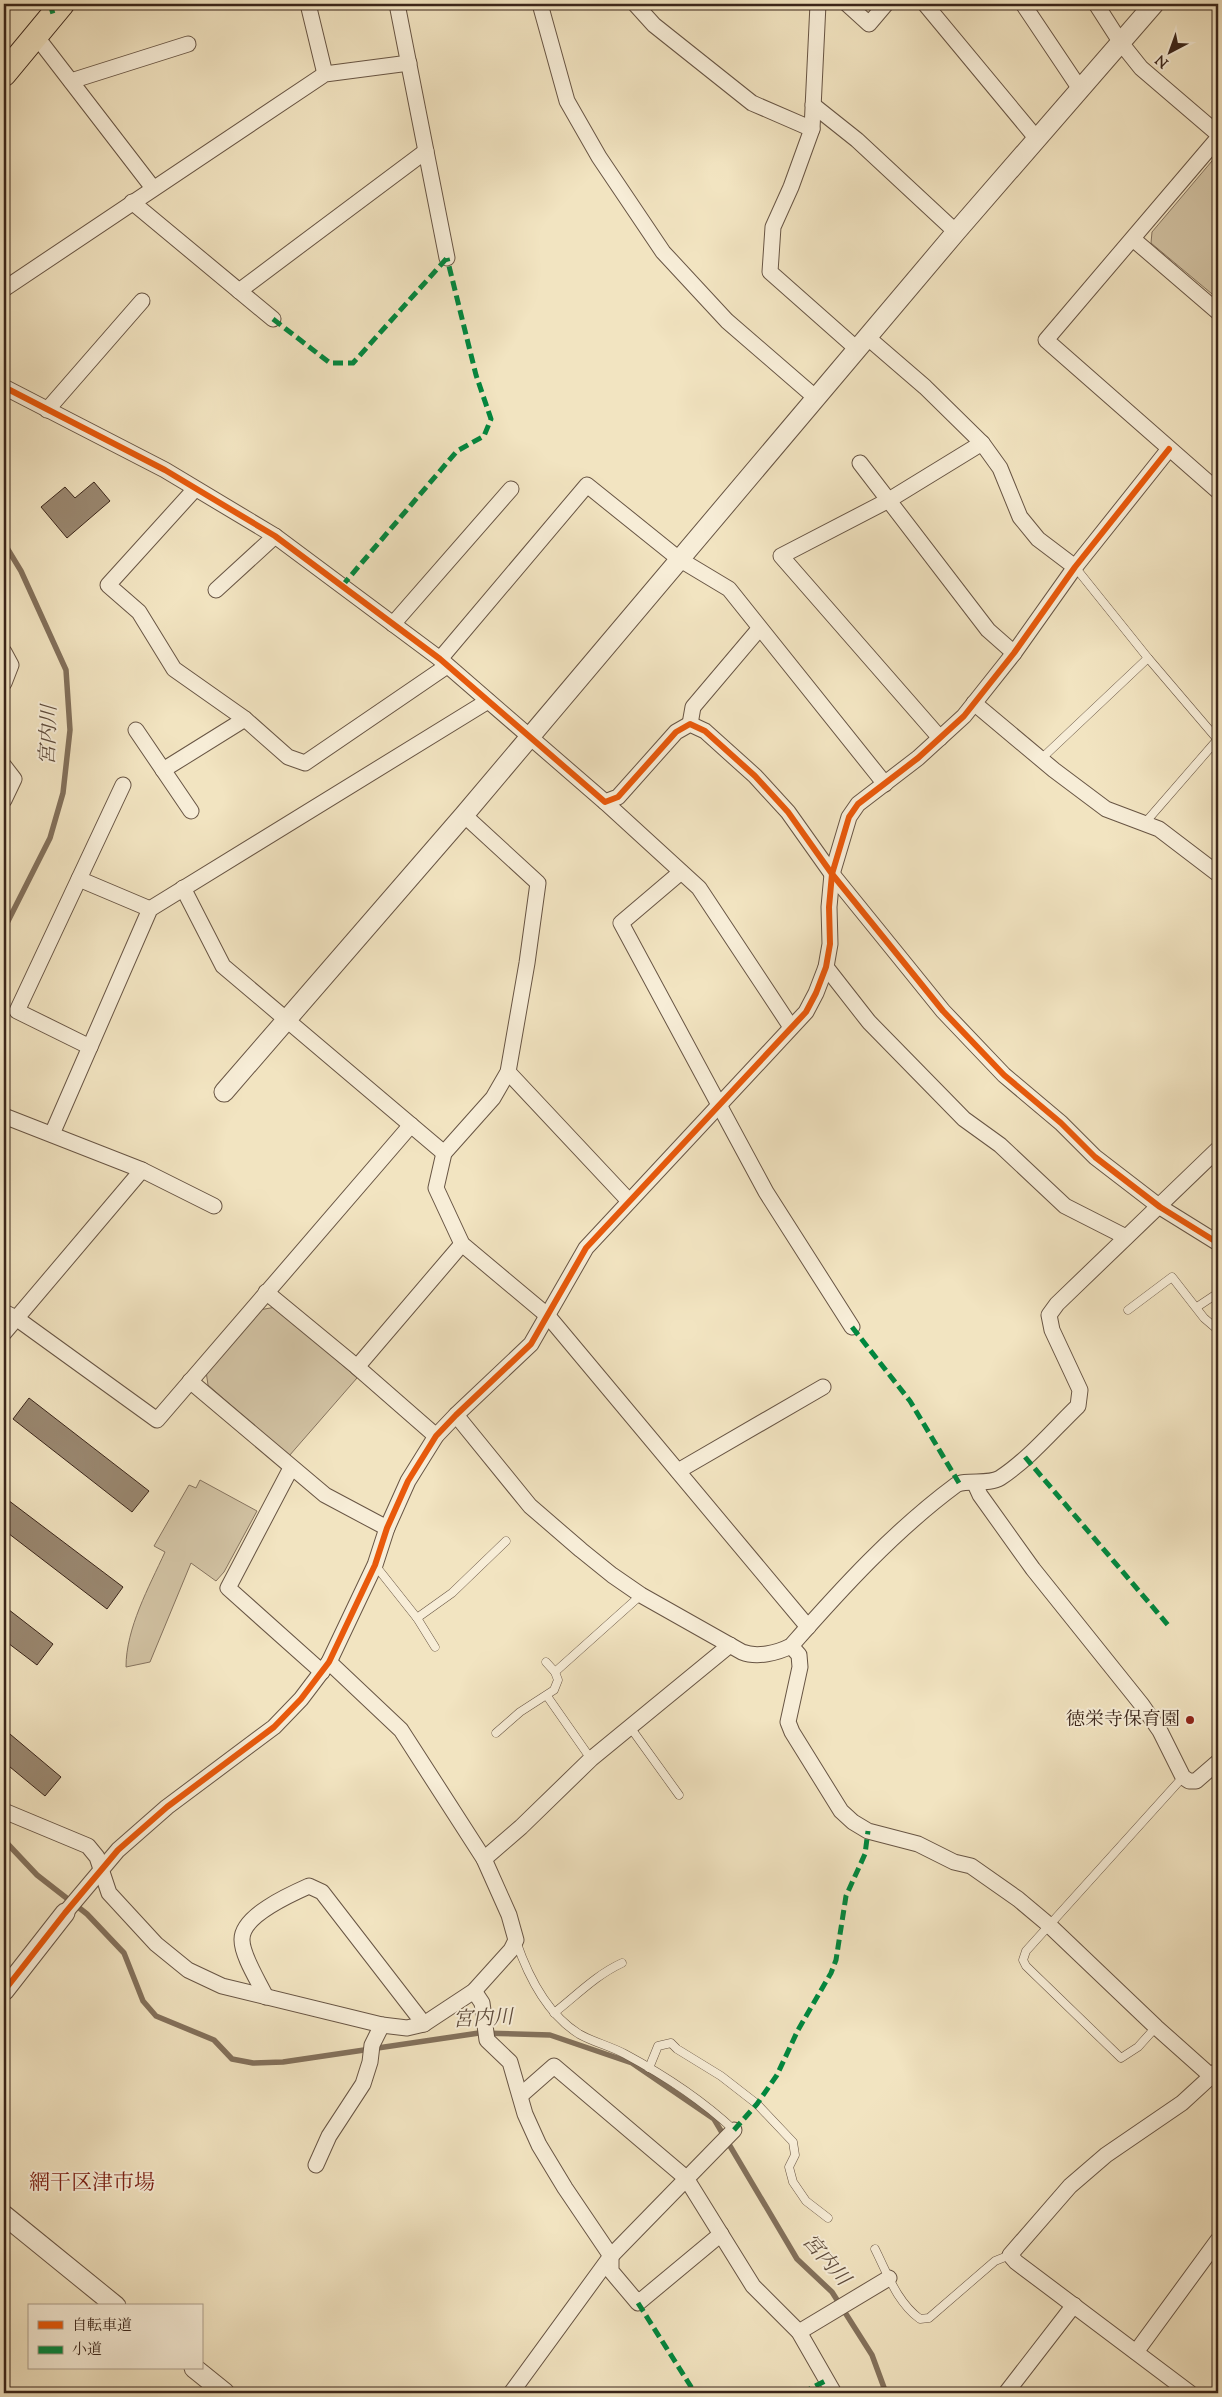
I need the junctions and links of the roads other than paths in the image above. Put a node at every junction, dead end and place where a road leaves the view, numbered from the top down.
1 (62, 4) edge
2 (308, 4) edge
3 (397, 4) edge
4 (540, 4) edge
5 (635, 4) edge
6 (818, 4) edge
7 (848, 4) edge
8 (886, 4) edge
9 (925, 4) edge
10 (1023, 4) edge
11 (1096, 4) edge
12 (1154, 4) edge
13 (36, 36) junction
14 (1121, 43) junction
15 (188, 44) dead end
16 (409, 63) junction
17 (4, 74) edge
18 (325, 74) junction
19 (71, 81) junction
20 (1080, 89) junction
21 (813, 105) junction
22 (812, 129) junction
23 (1218, 134) edge
24 (1218, 138) edge
25 (1037, 139) junction
26 (426, 151) junction
27 (153, 188) junction
28 (132, 202) junction
29 (956, 232) junction
30 (1133, 239) junction
31 (447, 258) dead end
32 (4, 289) edge
33 (239, 291) junction
34 (142, 301) dead end
35 (1218, 312) edge
36 (273, 319) dead end
37 (862, 343) junction
38 (4, 387) edge
39 (816, 398) junction
40 (47, 410) junction
41 (982, 443) junction
42 (1169, 449) junction
43 (860, 463) dead end
44 (195, 489) junction
45 (511, 489) dead end
46 (1218, 491) edge
47 (889, 500) junction
48 (275, 536) junction
49 (679, 559) junction
50 (1075, 567) junction
51 (216, 590) dead end
52 (393, 624) junction
53 (759, 629) junction
54 (4, 652) edge
55 (1014, 653) junction
56 (1148, 658) junction
57 (443, 663) junction
58 (4, 683) edge
59 (488, 701) junction
60 (974, 704) junction
61 (245, 720) junction
62 (690, 724) junction
63 (136, 730) dead end
64 (529, 736) junction
65 (940, 738) junction
66 (1218, 740) edge
67 (1041, 759) junction
68 (4, 766) edge
69 (163, 770) junction
70 (885, 784) junction
71 (123, 785) dead end
72 (4, 800) edge
73 (605, 802) junction
74 (191, 811) dead end
75 (464, 815) junction
76 (1144, 824) junction
77 (681, 872) junction
78 (832, 874) junction
79 (1218, 874) edge
80 (79, 879) junction
81 (183, 888) junction
82 (150, 909) junction
83 (826, 967) junction
84 (286, 1020) junction
85 (791, 1027) junction
86 (90, 1047) junction
87 (508, 1072) junction
88 (224, 1092) dead end
89 (720, 1104) junction
90 (4, 1116) edge
91 (411, 1125) junction
92 (52, 1134) junction
93 (1218, 1149) edge
94 (444, 1154) junction
95 (142, 1170) junction
96 (629, 1201) junction
97 (214, 1206) dead end
98 (1160, 1207) junction
99 (1126, 1237) junction
100 (1218, 1242) edge
101 (462, 1244) junction
102 (266, 1292) junction
103 (1218, 1293) edge
104 (1197, 1307) junction
105 (1128, 1310) dead end
106 (10, 1315) edge
107 (548, 1316) junction
108 (852, 1327) dead end
109 (1218, 1330) edge
110 (4, 1333) edge
111 (357, 1367) junction
112 (190, 1381) junction
113 (823, 1387) dead end
114 (456, 1415) junction
115 (436, 1436) junction
116 (291, 1468) junction
117 (678, 1471) junction
118 (975, 1484) junction
119 (387, 1528) junction
120 (506, 1541) dead end
121 (375, 1565) junction
122 (641, 1594) junction
123 (417, 1618) junction
124 (808, 1627) junction
125 (730, 1645) junction
126 (791, 1646) junction
127 (435, 1647) dead end
128 (546, 1662) dead end
129 (325, 1667) junction
130 (555, 1672) junction
131 (547, 1696) junction
132 (630, 1727) junction
133 (496, 1733) dead end
134 (591, 1759) junction
135 (1218, 1762) edge
136 (1183, 1777) junction
137 (679, 1795) dead end
138 (4, 1812) edge
139 (484, 1859) junction
140 (101, 1870) junction
141 (65, 1913) joint
142 (1049, 1925) junction
143 (516, 1940) junction
144 (622, 1963) dead end
145 (5, 1988) edge
146 (474, 1991) junction
147 (266, 1997) junction
148 (554, 2013) junction
149 (424, 2024) junction
150 (382, 2025) junction
151 (1156, 2027) junction
152 (649, 2068) junction
153 (1215, 2073) edge
154 (521, 2095) junction
155 (734, 2130) joint
156 (316, 2165) dead end
157 (686, 2178) junction
158 (4, 2215) edge
159 (828, 2218) dead end
160 (721, 2234) junction
161 (1218, 2240) edge
162 (875, 2250) dead end
163 (1010, 2255) junction
164 (611, 2256) junction
165 (890, 2278) junction
166 (114, 2304) edge
167 (1074, 2305) junction
168 (799, 2332) junction
169 (1136, 2352) junction
170 (196, 2370) edge
171 (225, 2393) edge
172 (510, 2393) edge
173 (834, 2393) edge
174 (1006, 2393) edge
175 (1190, 2393) edge

1 - 13 main road
2 - 18 street
3 - 16 street
4 - 39 street
5 - 22 street
6 - 21 street
7 - 8 street
9 - 25 street
10 - 20 street
11 - 14 street
12 - 14 street
13 - 17 main road
13 - 19 street
14 - 20 street
14 - 23 street
15 - 19 street
16 - 18 street
16 - 26 street
18 - 27 street
19 - 27 street
20 - 25 street
21 - 22 street
21 - 29 street
22 - 37 street
24 - 30 street
25 - 29 street
26 - 31 street
26 - 33 street
27 - 28 street
28 - 32 street
28 - 33 street
29 - 37 street
30 - 35 street
30 - 42 street
33 - 36 street
34 - 40 street
37 - 39 street
37 - 41 street
38 - 40 street
39 - 49 street
40 - 44 street
41 - 47 street
41 - 50 street
42 - 46 street
42 - 50 street
43 - 47 street
44 - 48 street
44 - 61 street
45 - 52 street
47 - 55 street
47 - 65 street
48 - 51 street
48 - 52 street
49 - 53 street
49 - 57 street
49 - 64 street
50 - 55 street
50 - 56 lane
52 - 57 street
53 - 62 street
53 - 70 street
54 - 58 street
55 - 60 street
56 - 66 lane
56 - 67 lane
57 - 59 street
57 - 61 street
59 - 64 street
59 - 81 street
60 - 65 street
60 - 67 street
61 - 69 street
62 - 73 street
62 - 78 street
63 - 69 street
64 - 73 street
64 - 75 street
65 - 70 street
66 - 76 lane
67 - 76 street
68 - 72 street
69 - 74 street
70 - 78 street
71 - 80 street
73 - 77 street
75 - 84 street
75 - 87 street
76 - 79 street
77 - 85 street
77 - 89 street
78 - 83 street
78 - 98 street
80 - 82 street
80 - 86 street
81 - 82 street
81 - 84 street
82 - 86 street
83 - 85 street
83 - 99 street
84 - 88 street
84 - 91 street
85 - 89 street
86 - 92 street
87 - 94 street
87 - 96 street
89 - 96 street
89 - 108 street
90 - 92 street
91 - 94 street
91 - 102 street
92 - 95 street
93 - 98 street
94 - 101 street
95 - 97 street
95 - 106 street
96 - 107 street
98 - 99 street
98 - 100 street
99 - 118 street
101 - 107 street
101 - 111 street
102 - 111 street
102 - 112 street
103 - 104 lane
104 - 105 lane
104 - 109 lane
106 - 110 street
106 - 112 street
107 - 114 street
107 - 117 street
111 - 115 street
112 - 116 street
113 - 117 street
114 - 115 street
114 - 122 street
115 - 119 street
116 - 119 street
116 - 129 street
117 - 124 street
118 - 124 street
118 - 136 street
119 - 121 street
120 - 123 lane
121 - 123 lane
121 - 129 street
122 - 125 street
122 - 130 lane
123 - 127 lane
124 - 126 street
125 - 126 street
125 - 132 street
126 - 142 street
128 - 130 lane
129 - 139 street
129 - 140 street
130 - 131 lane
131 - 133 lane
131 - 134 lane
132 - 134 street
132 - 137 lane
134 - 139 street
135 - 136 street
136 - 142 lane
138 - 140 street
139 - 143 street
140 - 141 street
140 - 147 street
141 - 145 street
142 - 151 street
142 - 151 lane
143 - 146 street
143 - 148 lane
144 - 148 lane
146 - 149 street
146 - 154 street
147 - 149 street
147 - 150 street
148 - 152 lane
149 - 150 street
150 - 156 street
151 - 153 street
152 - 155 lane
152 - 159 lane
153 - 163 street
154 - 157 street
154 - 164 street
155 - 157 street
157 - 160 street
157 - 164 street
158 - 166 street
160 - 164 street
160 - 168 street
161 - 169 street
162 - 165 lane
163 - 165 lane
163 - 167 street
164 - 172 street
165 - 168 street
167 - 169 street
167 - 174 street
168 - 173 street
169 - 175 street
170 - 171 street

